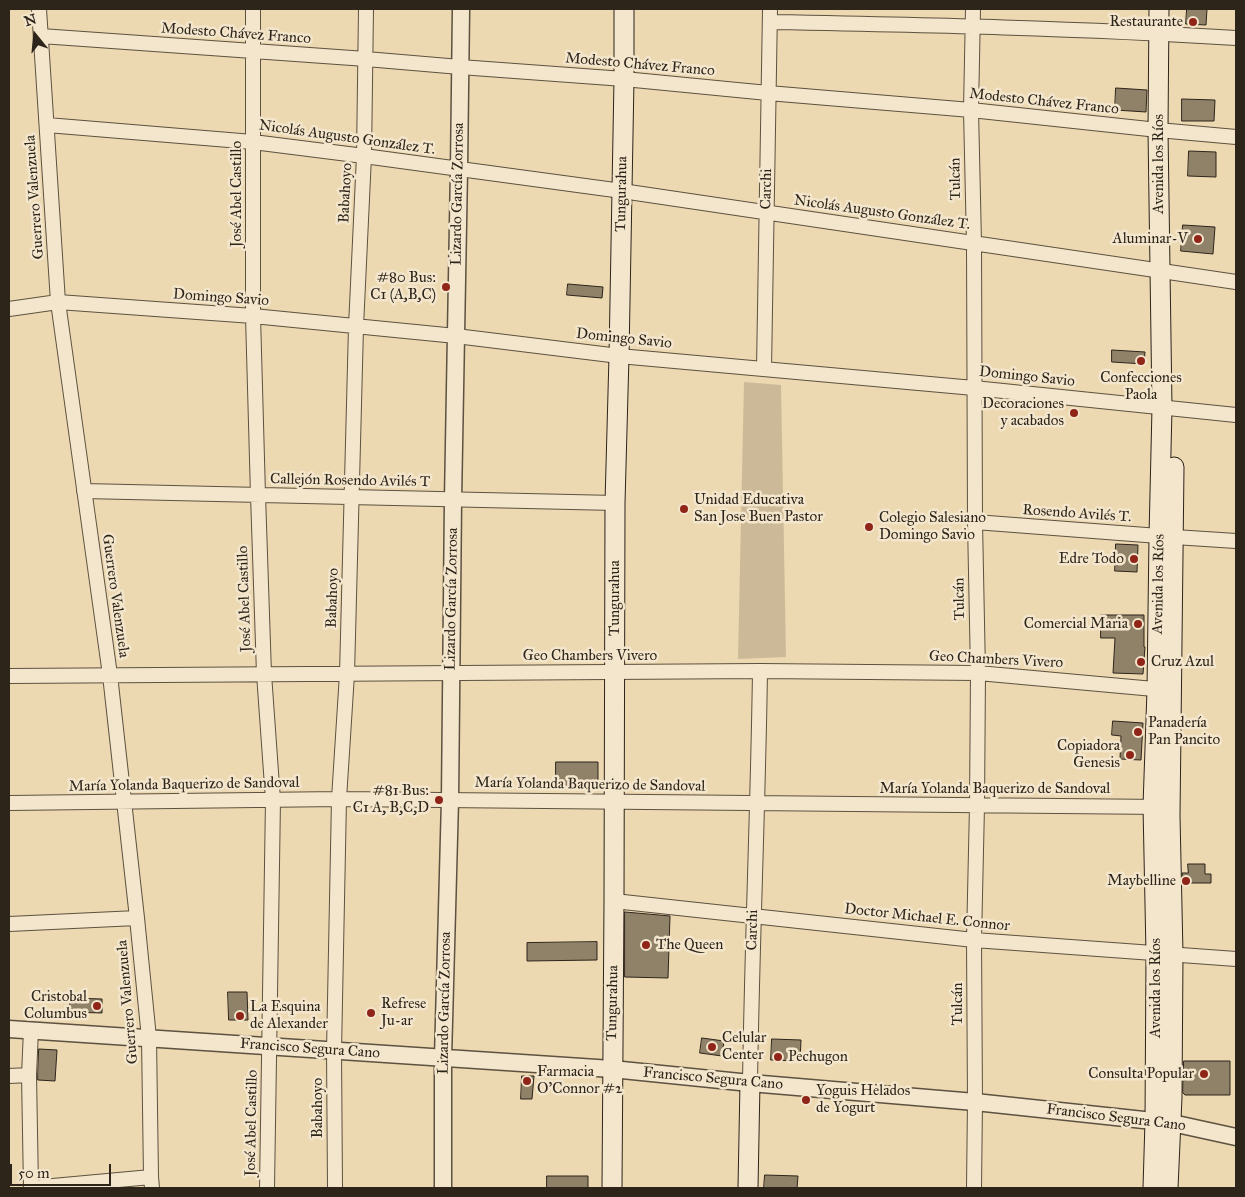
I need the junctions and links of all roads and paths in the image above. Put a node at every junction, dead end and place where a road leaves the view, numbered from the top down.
1 (39, 9) edge
2 (253, 9) edge
3 (366, 9) edge
4 (461, 9) edge
5 (624, 9) edge
6 (973, 9) edge
7 (1159, 9) edge
8 (1172, 9) edge
9 (770, 15) edge
10 (972, 27) junction
11 (1165, 34) junction
12 (41, 36) junction
13 (1236, 38) edge
14 (253, 52) junction
15 (366, 59) junction
16 (460, 68) junction
17 (624, 79) junction
18 (768, 93) junction
19 (971, 110) junction
20 (47, 125) junction
21 (1165, 131) junction
22 (1236, 137) edge
23 (253, 142) junction
24 (364, 156) junction
25 (459, 170) junction
26 (622, 191) junction
27 (766, 213) junction
28 (974, 243) junction
29 (1166, 271) junction
30 (1236, 282) edge
31 (58, 302) junction
32 (9, 309) edge
33 (253, 316) junction
34 (356, 327) junction
35 (456, 336) junction
36 (619, 356) junction
37 (764, 369) junction
38 (974, 388) junction
39 (1169, 409) junction
40 (1236, 415) edge
41 (84, 491) junction
42 (258, 495) junction
43 (352, 497) junction
44 (453, 500) junction
45 (615, 503) junction
46 (974, 522) junction
47 (1166, 537) junction
48 (1236, 541) edge
49 (760, 671) junction
50 (615, 672) junction
51 (451, 673) junction
52 (978, 673) junction
53 (264, 674) junction
54 (347, 674) junction
55 (110, 675) junction
56 (9, 676) edge
57 (1164, 690) junction
58 (338, 799) junction
59 (273, 800) junction
60 (450, 800) junction
61 (125, 802) junction
62 (614, 802) junction
63 (9, 803) edge
64 (758, 803) junction
65 (977, 806) junction
66 (1162, 807) junction
67 (614, 902) junction
68 (753, 916) junction
69 (138, 918) junction
70 (9, 924) edge
71 (974, 940) junction
72 (1165, 954) junction
73 (1236, 959) edge
74 (9, 1029) edge
75 (30, 1030) junction
76 (149, 1038) junction
77 (270, 1046) junction
78 (334, 1051) junction
79 (443, 1058) junction
80 (612, 1069) junction
81 (29, 1075) junction
82 (9, 1076) edge
83 (750, 1083) junction
84 (975, 1102) junction
85 (1163, 1122) junction
86 (1236, 1137) edge
87 (152, 1183) edge
88 (31, 1188) edge
89 (267, 1188) edge
90 (335, 1188) edge
91 (442, 1188) edge
92 (612, 1188) edge
93 (748, 1188) edge
94 (974, 1188) edge
95 (1153, 1188) edge
96 (1168, 1188) edge

1 - 12 street, Guerrero Valenzuela
2 - 14 street, José Abel Castillo
3 - 15 street, Babahoyo
4 - 16 street, Lizardo García Zorrosa
5 - 17 main road, Tungurahua
6 - 10 street, Tulcán
7 - 11 main road, Avenida los Ríos
8 - 11 main road, Avenida los Ríos
9 - 10 street
9 - 18 street, Carchi
10 - 11 street
10 - 19 street, Tulcán
11 - 13 street
11 - 21 main road, Avenida los Ríos
12 - 14 street, Modesto Chávez Franco
12 - 20 street, Guerrero Valenzuela
14 - 15 street, Modesto Chávez Franco
14 - 23 street, José Abel Castillo
15 - 16 street, Modesto Chávez Franco
15 - 24 street, Babahoyo
16 - 17 street, Modesto Chávez Franco
16 - 25 street, Lizardo García Zorrosa
17 - 18 street, Modesto Chávez Franco
17 - 26 main road, Tungurahua
18 - 19 street, Modesto Chávez Franco
18 - 27 street, Carchi
19 - 21 street, Modesto Chávez Franco
19 - 28 street, Tulcán
20 - 23 street, Nicolás Augusto González T.
20 - 31 street, Guerrero Valenzuela
21 - 22 street, Modesto Chávez Franco
21 - 29 main road, Avenida los Ríos
23 - 24 street, Nicolás Augusto González T.
23 - 33 street, José Abel Castillo
24 - 25 street, Nicolás Augusto González T.
24 - 34 street, Babahoyo
25 - 26 street, Nicolás Augusto González T.
25 - 35 street, Lizardo García Zorrosa
26 - 27 street, Nicolás Augusto González T.
26 - 36 main road, Tungurahua
27 - 28 street, Nicolás Augusto González T.
27 - 37 street, Carchi
28 - 29 street, Nicolás Augusto González T.
28 - 38 street, Tulcán
29 - 30 street, Nicolás Augusto González T.
29 - 39 main road, Avenida los Ríos
31 - 32 street, Domingo Savio
31 - 33 street, Domingo Savio
31 - 41 street, Guerrero Valenzuela
33 - 34 street, Domingo Savio
33 - 42 street, José Abel Castillo
34 - 35 street, Domingo Savio
34 - 43 street, Babahoyo
35 - 36 street, Domingo Savio
35 - 44 street, Lizardo García Zorrosa
36 - 37 street, Domingo Savio
36 - 45 main road, Tungurahua
37 - 38 street, Domingo Savio
38 - 39 street, Domingo Savio
38 - 46 street, Tulcán
39 - 40 street, Domingo Savio
39 - 47 main road, Avenida los Ríos
41 - 42 street, Callejón Rosendo Avilés T
41 - 55 street, Guerrero Valenzuela
42 - 43 street, Callejón Rosendo Avilés T
42 - 53 street, José Abel Castillo
43 - 44 street, Callejón Rosendo Avilés T
43 - 54 street, Babahoyo
44 - 45 street, Callejón Rosendo Avilés T
44 - 51 street, Lizardo García Zorrosa
45 - 50 main road, Tungurahua
46 - 47 street, Rosendo Avilés T.
46 - 52 street, Tulcán
47 - 48 street, Rosendo Avilés T.
47 - 57 main road, Avenida los Ríos
49 - 50 street, Geo Chambers Vivero
49 - 52 street, Geo Chambers Vivero
49 - 64 street, Carchi
50 - 51 street, Geo Chambers Vivero
50 - 62 main road, Tungurahua
51 - 54 street, Geo Chambers Vivero
51 - 60 street, Lizardo García Zorrosa
52 - 57 street, Geo Chambers Vivero
52 - 65 street, Tulcán
53 - 54 street, Geo Chambers Vivero
53 - 55 street, Geo Chambers Vivero
53 - 59 street, José Abel Castillo
54 - 58 street, Babahoyo
55 - 56 street, Geo Chambers Vivero
55 - 61 street, Guerrero Valenzuela
57 - 66 main road, Avenida los Ríos
58 - 59 street, María Yolanda Baquerizo de Sandoval
58 - 60 street, María Yolanda Baquerizo de Sandoval
58 - 78 street, Babahoyo
59 - 61 street, María Yolanda Baquerizo de Sandoval
59 - 77 street, José Abel Castillo
60 - 62 street, María Yolanda Baquerizo de Sandoval
60 - 79 street, Lizardo García Zorrosa
61 - 63 street, María Yolanda Baquerizo de Sandoval
61 - 69 street, Guerrero Valenzuela
62 - 64 street, María Yolanda Baquerizo de Sandoval
62 - 67 main road, Tungurahua
64 - 65 street, María Yolanda Baquerizo de Sandoval
64 - 68 street, Carchi
65 - 66 street, María Yolanda Baquerizo de Sandoval
65 - 71 street, Tulcán
66 - 72 main road, Avenida los Ríos
67 - 68 street, Doctor Michael E. Connor
67 - 80 main road, Tungurahua
68 - 71 street, Doctor Michael E. Connor
68 - 83 street, Carchi
69 - 70 street
69 - 76 street, Guerrero Valenzuela
71 - 72 street, Doctor Michael E. Connor
71 - 84 street, Tulcán
72 - 73 street, Doctor Michael E. Connor
72 - 85 main road, Avenida los Ríos
74 - 75 street, Francisco Segura Cano
75 - 76 street, Francisco Segura Cano
75 - 81 street
76 - 77 street, Francisco Segura Cano
76 - 87 street, Guerrero Valenzuela
77 - 78 street, Francisco Segura Cano
77 - 89 street, José Abel Castillo
78 - 79 street, Francisco Segura Cano
78 - 90 street, Babahoyo
79 - 80 street, Francisco Segura Cano
79 - 91 street, Lizardo García Zorrosa
80 - 83 street, Francisco Segura Cano
80 - 92 main road, Tungurahua
81 - 82 street
81 - 88 street
83 - 84 street, Francisco Segura Cano
83 - 93 main road, Carchi
84 - 85 street, Francisco Segura Cano
84 - 94 street, Tulcán
85 - 86 street, Francisco Segura Cano
85 - 95 main road, Avenida los Ríos
85 - 96 main road, Avenida los Ríos
87 - 88 street

